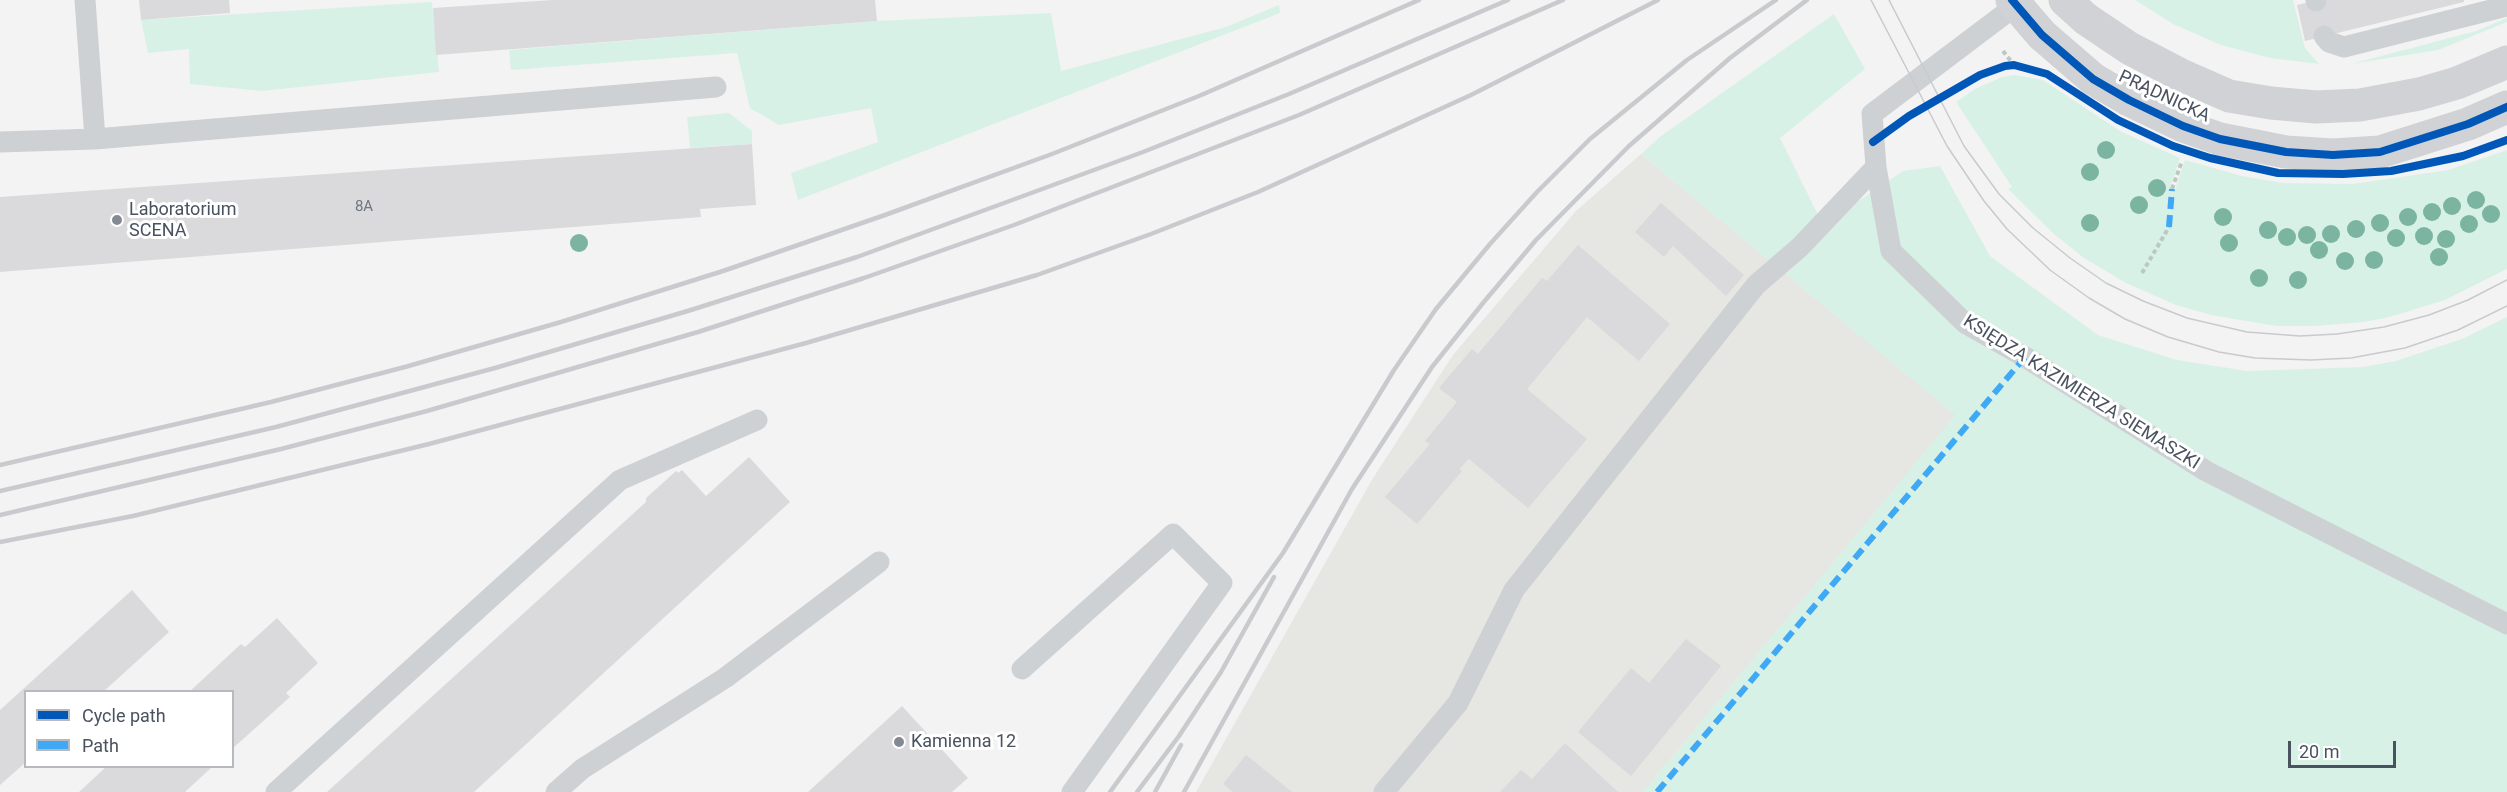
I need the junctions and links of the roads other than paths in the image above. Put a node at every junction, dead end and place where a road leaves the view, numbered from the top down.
1 (85, 0) edge
2 (2065, 0) edge
3 (2017, 2) edge
4 (2507, 6) edge
5 (2325, 36) dead end
6 (2507, 62) edge
7 (716, 87) dead end
8 (2507, 107) edge
9 (95, 139) junction
10 (0, 142) edge
11 (1876, 167) junction
12 (758, 420) dead end
13 (879, 561) dead end
14 (2507, 624) edge
15 (1022, 669) dead end
16 (276, 792) edge
17 (556, 792) edge
18 (1072, 792) edge
19 (1384, 792) edge

1 - 9 lane
2 - 6 street, PRĄDNICKA
3 - 8 street, PRĄDNICKA
3 - 11 lane, KSIĘDZA KAZIMIERZA SIEMASZKI
4 - 5 lane
7 - 9 lane
9 - 10 lane
11 - 14 lane, KSIĘDZA KAZIMIERZA SIEMASZKI
11 - 19 lane
12 - 16 lane
13 - 17 lane
15 - 18 lane

